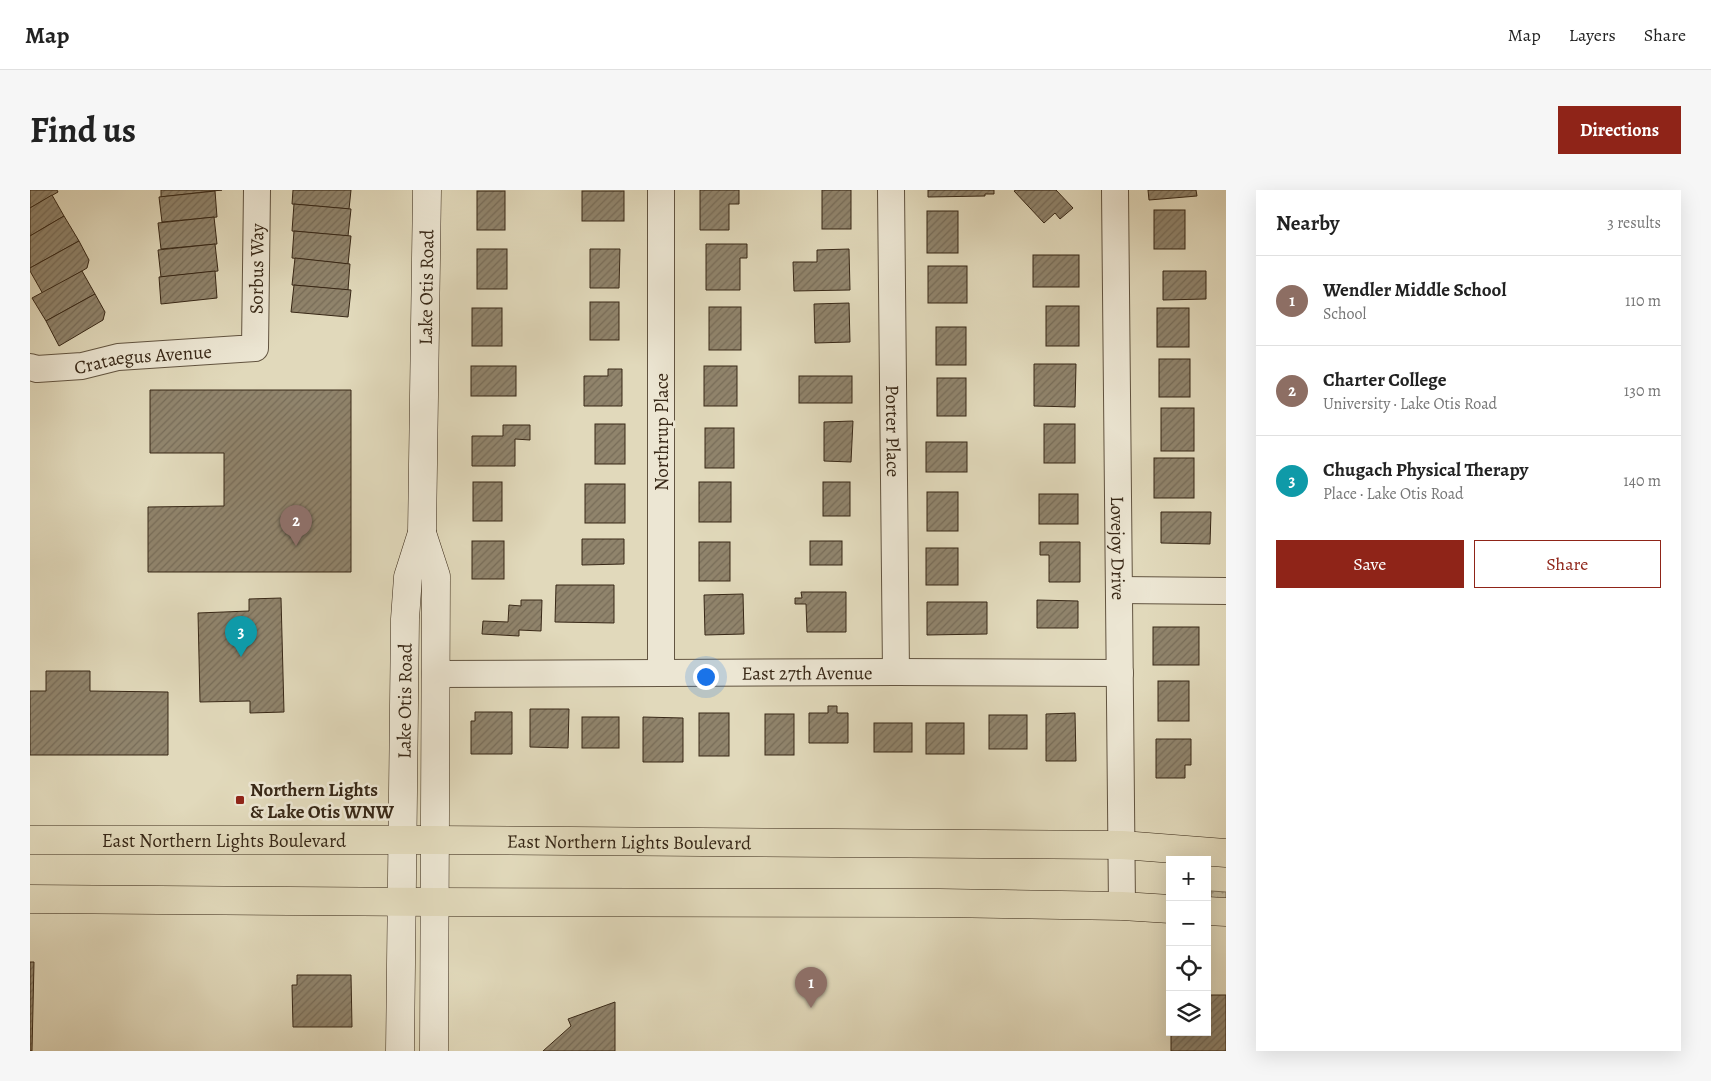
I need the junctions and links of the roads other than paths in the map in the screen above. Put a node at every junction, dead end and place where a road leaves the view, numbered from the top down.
1 (257, 190) edge
2 (427, 190) edge
3 (661, 190) edge
4 (891, 190) edge
5 (1115, 190) edge
6 (256, 348) joint
7 (30, 367) edge
8 (422, 533) junction
9 (1120, 590) junction
10 (1226, 590) edge
11 (896, 672) junction
12 (661, 673) junction
13 (1120, 673) junction
14 (435, 674) junction
15 (30, 840) edge
16 (401, 840) junction
17 (434, 840) junction
18 (1122, 845) junction
19 (1226, 853) edge
20 (30, 899) edge
21 (400, 902) junction
22 (434, 902) junction
23 (1122, 906) junction
24 (1166, 909) edge
25 (1211, 911) edge
26 (1226, 912) edge
27 (400, 1051) edge
28 (434, 1051) edge

1 - 6 street, Sorbus Way
2 - 8 main road, Lake Otis Road
3 - 12 street, Northrup Place
4 - 11 street, Porter Place
5 - 9 street, Lovejoy Drive
6 - 7 street, Crataegus Avenue
8 - 14 main road, Lake Otis Road
8 - 16 main road, Lake Otis Road
9 - 10 street
9 - 13 street, Lovejoy Drive
11 - 12 street, East 27th Avenue
11 - 13 street, East 27th Avenue
12 - 14 street, East 27th Avenue
13 - 18 street, Lovejoy Drive
14 - 17 main road, Lake Otis Road
15 - 16 main road, East Northern Lights Boulevard
16 - 17 main road, East Northern Lights Boulevard
16 - 21 main road, Lake Otis Road
17 - 18 main road, East Northern Lights Boulevard
17 - 22 main road, Lake Otis Road
18 - 19 main road, East Northern Lights Boulevard
18 - 23 street, Lovejoy Drive
20 - 21 main road
21 - 22 main road
21 - 27 main road, Lake Otis Road
22 - 23 main road
22 - 28 main road, Lake Otis Road
23 - 24 main road
25 - 26 main road

